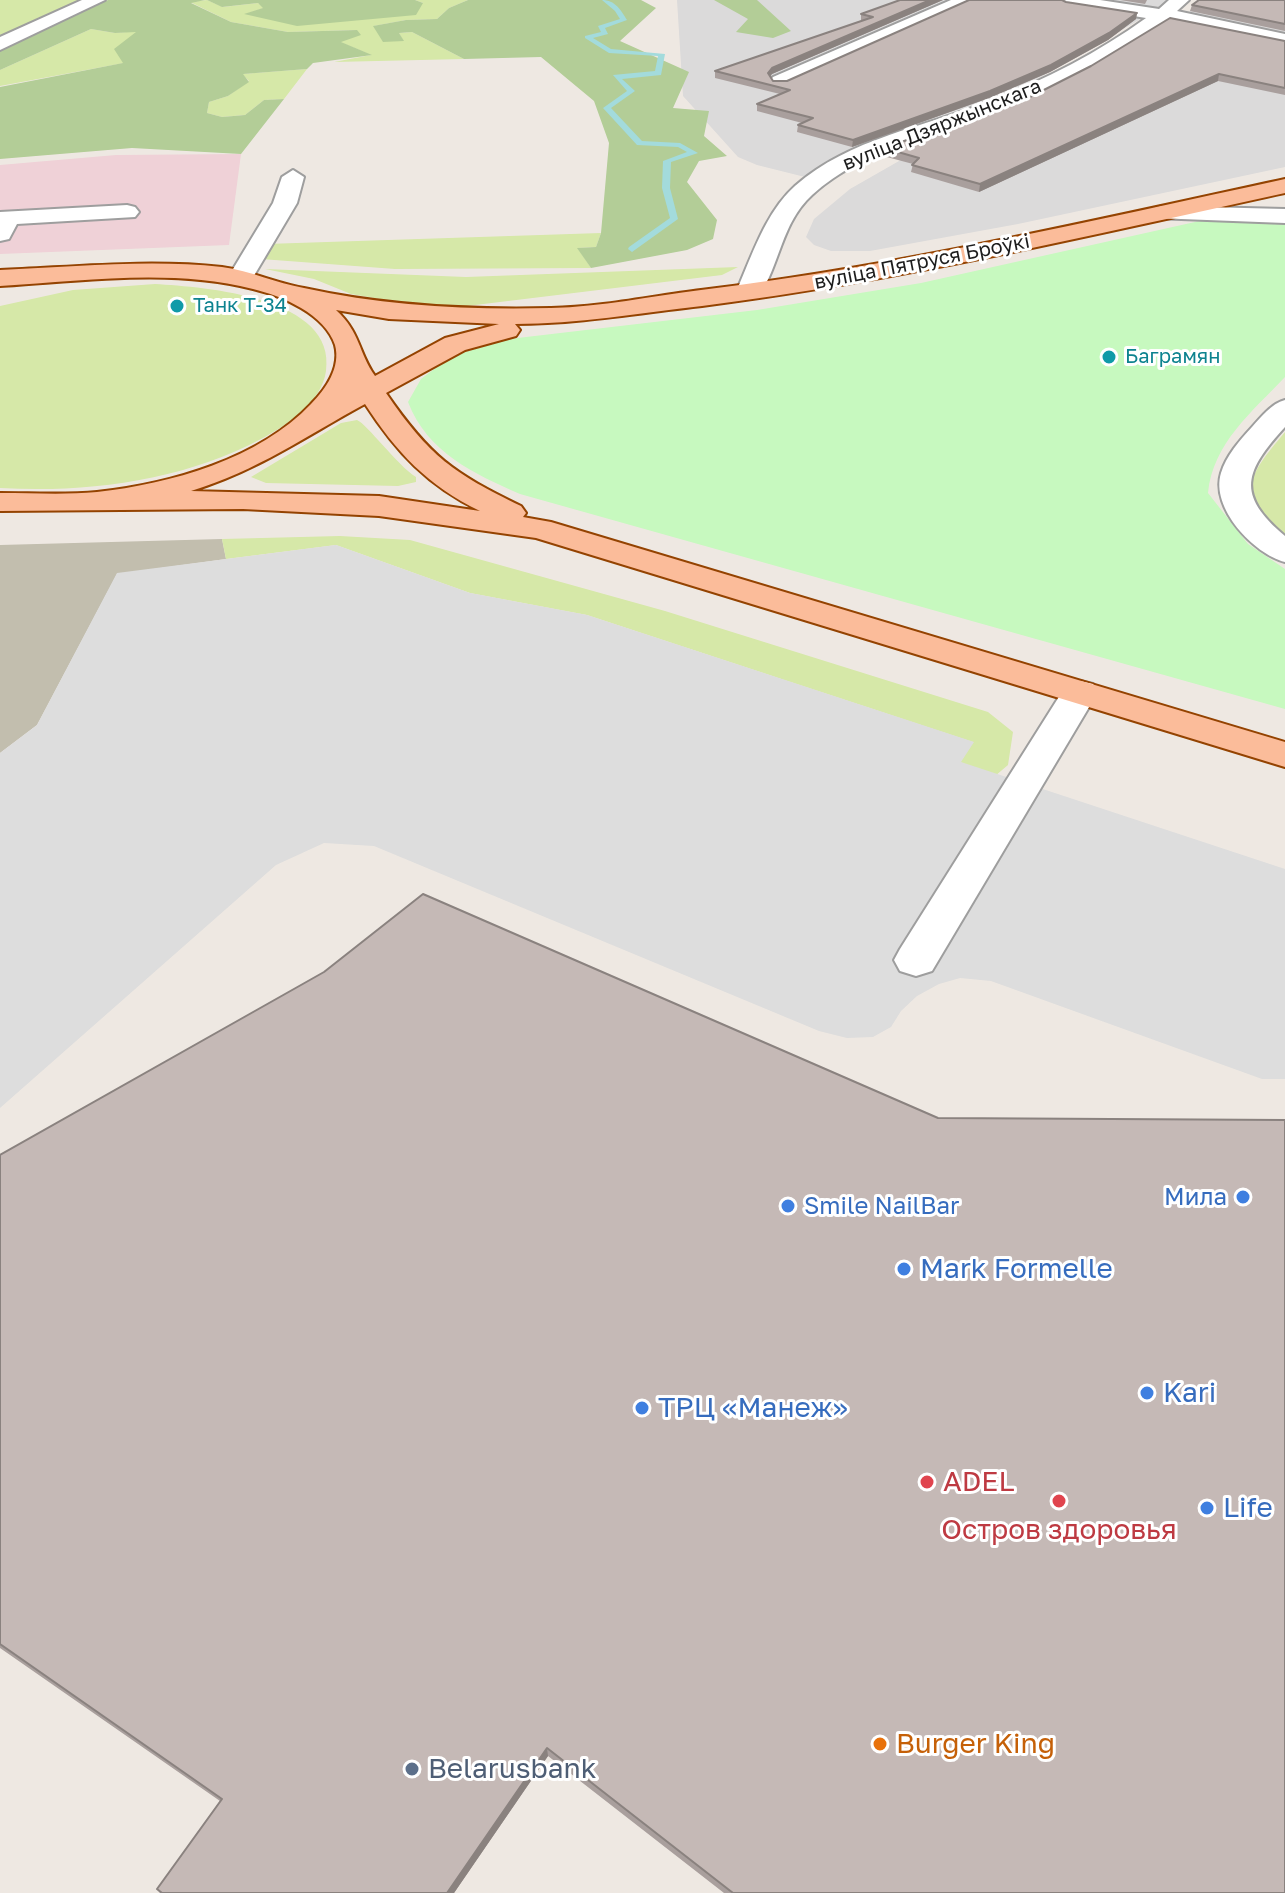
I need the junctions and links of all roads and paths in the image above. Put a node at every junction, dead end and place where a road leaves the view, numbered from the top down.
1 (96, 0) edge
2 (966, 0) edge
3 (1065, 0) edge
4 (1172, 7) edge
5 (1285, 40) edge
6 (0, 44) edge
7 (780, 81) edge
8 (293, 177) dead end
9 (1285, 186) edge
10 (127, 212) dead end
11 (1163, 213) junction
12 (1285, 216) edge
13 (0, 234) edge
14 (116, 274) junction
15 (0, 278) edge
16 (240, 279) junction
17 (0, 292) edge
18 (749, 292) junction
19 (297, 295) junction
20 (555, 316) junction
21 (351, 361) junction
22 (372, 391) junction
23 (1284, 412) edge
24 (314, 420) junction
25 (98, 501) junction
26 (0, 502) edge
27 (540, 529) junction
28 (1285, 552) edge
29 (1080, 692) junction
30 (1285, 755) edge
31 (916, 960) dead end

1 - 6 street
2 - 7 street
3 - 4 street
4 - 5 street
4 - 18 street, вуліца Дзяржынскага
8 - 16 street
9 - 11 main road, вуліца Пятруся Броўкі
10 - 13 street
11 - 12 street
11 - 18 main road, вуліца Пятруся Броўкі
14 - 15 main road
14 - 16 main road
14 - 17 main road
16 - 19 main road
18 - 20 main road, вуліца Пятруся Броўкі
19 - 20 main road, вуліца Пятруся Броўкі
19 - 21 main road
20 - 22 main road, вуліца Пятруся Броўкі
21 - 22 main road
21 - 24 main road
22 - 24 main road, вуліца Пятруся Броўкі
22 - 27 main road
23 - 28 street
24 - 25 main road
25 - 26 main road
25 - 27 main road
27 - 29 main road
29 - 30 main road
29 - 31 street

